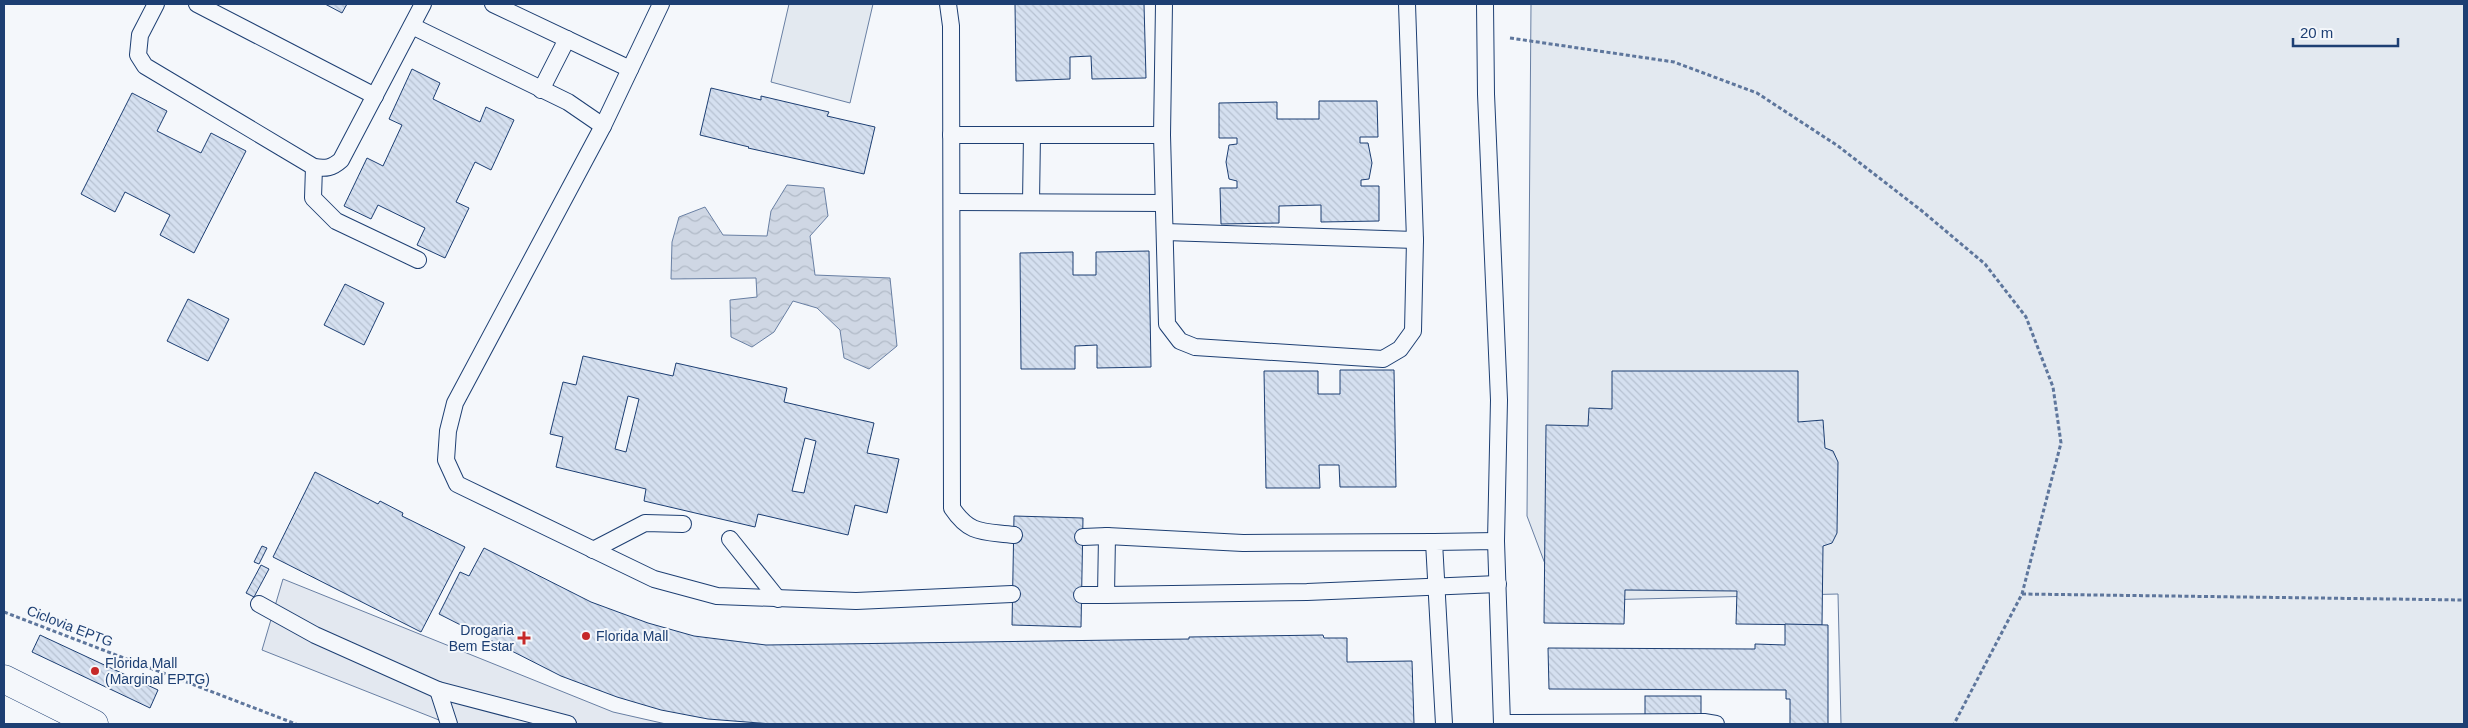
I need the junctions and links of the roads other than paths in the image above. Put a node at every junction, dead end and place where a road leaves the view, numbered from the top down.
1 (156, 4) edge
2 (197, 4) edge
3 (423, 4) edge
4 (493, 4) edge
5 (661, 4) edge
6 (948, 4) edge
7 (1164, 4) edge
8 (1407, 4) edge
9 (1485, 4) edge
10 (412, 26) junction
11 (566, 39) junction
12 (630, 69) junction
13 (541, 90) junction
14 (375, 96) junction
15 (603, 126) junction
16 (951, 135) junction
17 (1032, 135) junction
18 (1162, 135) junction
19 (314, 167) junction
20 (952, 202) junction
21 (1031, 202) junction
22 (1163, 203) junction
23 (1165, 232) junction
24 (1415, 240) junction
25 (418, 260) dead end
26 (683, 524) dead end
27 (1014, 535) dead end
28 (1107, 536) junction
29 (1083, 537) dead end
30 (730, 539) dead end
31 (1496, 541) junction
32 (1434, 542) junction
33 (593, 550) junction
34 (1436, 584) junction
35 (1498, 584) junction
36 (1012, 594) dead end
37 (1082, 595) dead end
38 (1106, 595) junction
39 (778, 598) junction
40 (259, 604) dead end
41 (4, 679) edge
42 (438, 690) junction
43 (1626, 723) edge
44 (94, 724) edge
45 (449, 724) edge
46 (568, 724) edge
47 (1444, 724) edge
48 (1502, 724) edge
49 (1716, 724) edge

1 - 19 lane
2 - 14 lane
3 - 10 lane
4 - 11 lane
5 - 12 lane
6 - 16 lane
7 - 18 lane
8 - 24 lane
9 - 31 lane
10 - 13 lane
10 - 14 lane
11 - 12 lane
11 - 13 lane
12 - 15 lane
13 - 15 lane
14 - 19 lane
15 - 33 lane
16 - 17 lane
16 - 20 lane
17 - 18 lane
17 - 21 lane
18 - 22 lane
19 - 25 lane
20 - 21 lane
20 - 27 lane
21 - 22 lane
22 - 23 lane
23 - 24 lane
23 - 24 lane
26 - 33 lane
28 - 29 lane
28 - 32 lane
28 - 38 lane
30 - 39 lane
31 - 32 lane
31 - 35 lane
32 - 34 lane
33 - 39 lane
34 - 35 lane
34 - 38 lane
34 - 47 lane
35 - 48 lane
36 - 39 lane
37 - 38 lane
40 - 42 lane
41 - 44 main road
42 - 45 lane
42 - 46 lane
43 - 48 lane
43 - 49 lane

